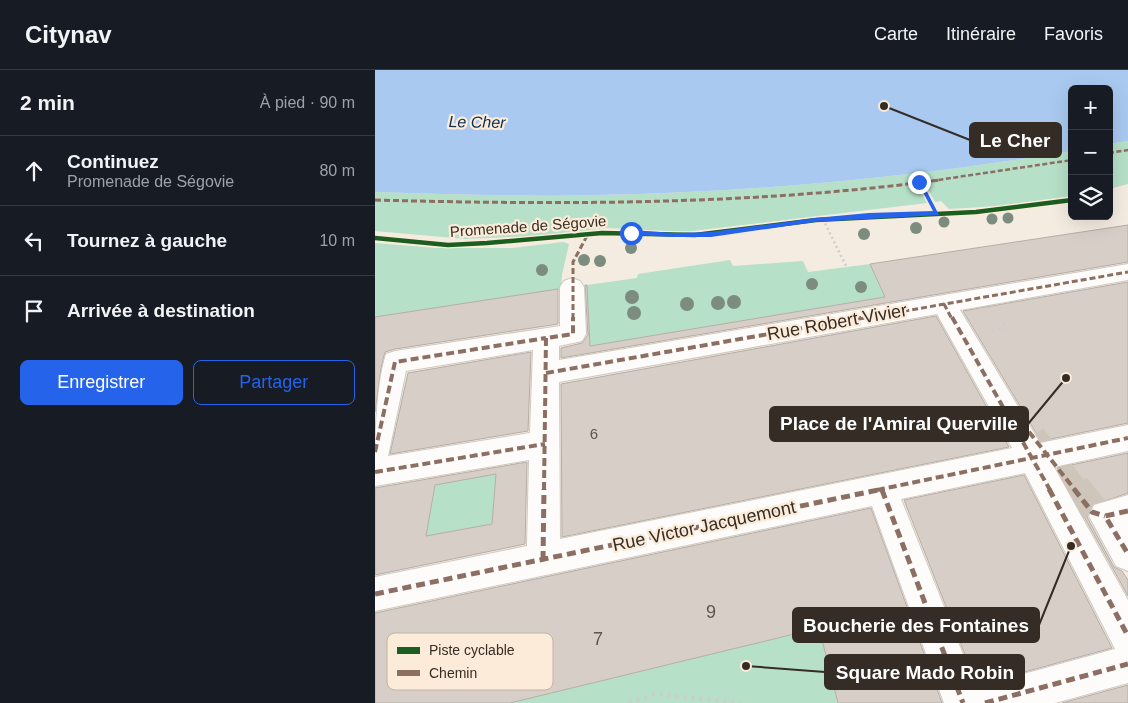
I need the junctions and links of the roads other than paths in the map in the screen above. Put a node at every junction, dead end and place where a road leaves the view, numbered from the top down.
1 (1128, 272) edge
2 (572, 287) dead end
3 (944, 304) junction
4 (546, 338) junction
5 (546, 373) junction
6 (1128, 438) edge
7 (545, 444) junction
8 (375, 452) edge
9 (1033, 458) junction
10 (375, 472) edge
11 (882, 490) junction
12 (1108, 513) tunnel mouth
13 (1128, 554) edge
14 (543, 560) junction
15 (375, 594) edge
16 (1128, 636) edge
17 (1128, 664) edge
18 (963, 703) edge
19 (985, 703) edge

1 - 3 street, Rue Robert Vivier
2 - 4 street
3 - 5 street, Rue Robert Vivier
3 - 9 street
4 - 5 street
4 - 8 street
5 - 7 street
6 - 9 street, Rue Victor Jacquemont
7 - 10 street
7 - 14 street
9 - 11 street, Rue Victor Jacquemont
9 - 16 street
11 - 14 street, Rue Victor Jacquemont
11 - 18 street
12 - 13 street
14 - 15 street, Rue Victor Jacquemont
17 - 19 street

